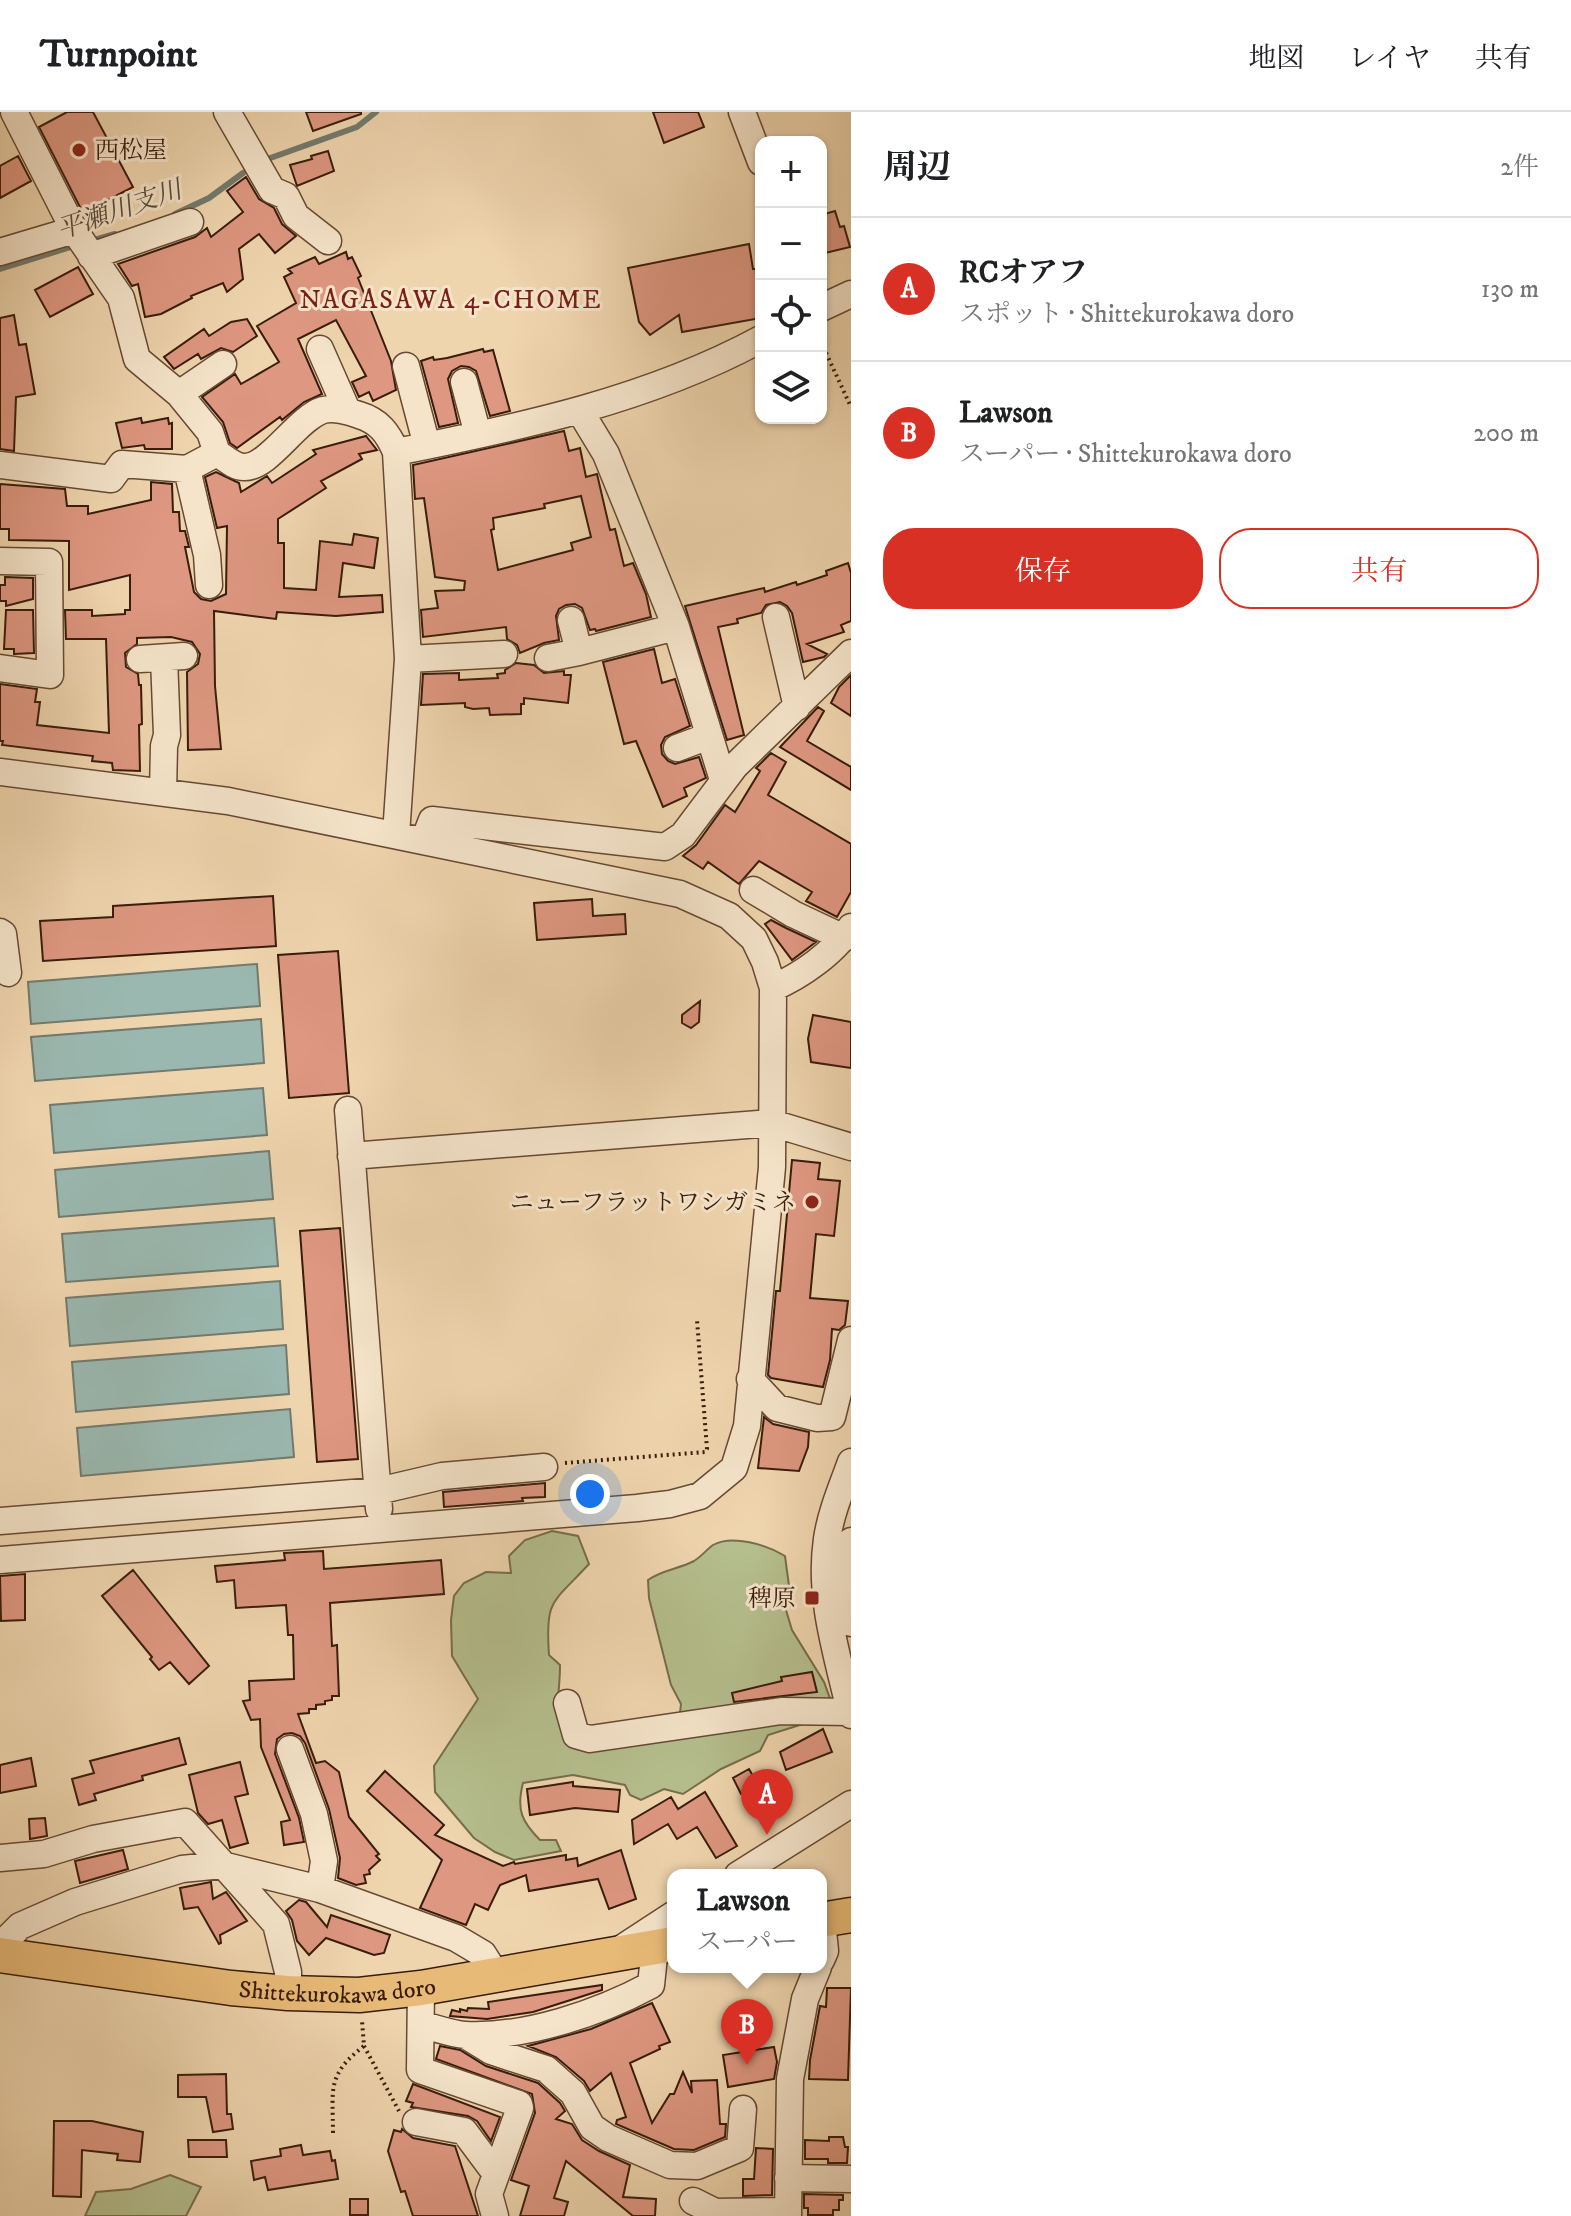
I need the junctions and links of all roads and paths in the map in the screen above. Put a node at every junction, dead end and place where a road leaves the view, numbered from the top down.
1 (14, 112) edge
2 (227, 112) edge
3 (742, 112) edge
4 (755, 146) edge
5 (190, 222) dead end
6 (328, 241) dead end
7 (82, 243) junction
8 (0, 252) edge
9 (851, 294) edge
10 (827, 305) edge
11 (755, 342) edge
12 (320, 349) dead end
13 (826, 352) edge
14 (223, 364) dead end
15 (406, 366) dead end
16 (464, 382) dead end
17 (179, 394) junction
18 (851, 407) edge
19 (347, 410) junction
20 (580, 411) junction
21 (478, 435) junction
22 (427, 446) junction
23 (396, 452) junction
24 (217, 453) junction
25 (0, 465) edge
26 (187, 469) junction
27 (0, 561) edge
28 (209, 585) dead end
29 (776, 617) dead end
30 (571, 620) dead end
31 (676, 627) junction
32 (579, 652) junction
33 (851, 653) edge
34 (504, 654) dead end
35 (163, 658) dead end
36 (548, 658) dead end
37 (408, 659) junction
38 (0, 668) edge
39 (797, 707) junction
40 (709, 736) junction
41 (677, 748) dead end
42 (0, 772) edge
43 (723, 780) junction
44 (163, 792) junction
45 (634, 822) dead end
46 (396, 835) junction
47 (424, 841) junction
48 (665, 847) junction
49 (753, 890) dead end
50 (0, 932) edge
51 (847, 932) edge
52 (8, 973) dead end
53 (773, 988) junction
54 (348, 1110) dead end
55 (772, 1123) junction
56 (851, 1147) edge
57 (351, 1156) junction
58 (697, 1320) dead end
59 (851, 1340) edge
60 (750, 1379) junction
61 (851, 1462) edge
62 (544, 1467) joint
63 (378, 1491) junction
64 (0, 1521) edge
65 (381, 1528) junction
66 (851, 1541) edge
67 (0, 1560) edge
68 (851, 1623) edge
69 (567, 1703) dead end
70 (850, 1706) edge
71 (290, 1749) dead end
72 (851, 1804) edge
73 (0, 1858) edge
74 (222, 1865) junction
75 (748, 1869) edge
76 (320, 1889) junction
77 (851, 1915) edge
78 (667, 1919) edge
79 (827, 1919) edge
80 (664, 1945) edge
81 (0, 1946) edge
82 (615, 1954) junction
83 (0, 1955) edge
84 (495, 1973) junction
85 (816, 1973) edge
86 (421, 1988) junction
87 (288, 1993) junction
88 (359, 1995) junction
89 (422, 2025) junction
90 (465, 2035) junction
91 (364, 2046) junction
92 (743, 2109) dead end
93 (416, 2122) joint
94 (333, 2133) dead end
95 (496, 2174) junction
96 (788, 2178) junction
97 (851, 2179) edge
98 (693, 2201) dead end
99 (777, 2214) edge
100 (495, 2216) edge

1 - 7 street
2 - 6 street
3 - 4 street
5 - 7 street
7 - 8 street
7 - 17 street
9 - 10 street
11 - 20 street
12 - 19 street
13 - 18 path
14 - 17 street
15 - 22 street
16 - 21 street
17 - 24 street
19 - 23 street
19 - 24 street
20 - 21 street
20 - 31 street
21 - 22 street
22 - 23 street
23 - 37 street
24 - 26 street
25 - 26 street
26 - 28 street
27 - 38 street
29 - 39 street
30 - 32 street
31 - 32 street
31 - 40 street
32 - 36 street
33 - 39 street
34 - 37 street
35 - 44 street
37 - 46 street
39 - 43 street
40 - 41 street
40 - 43 street
42 - 44 street
43 - 48 street
44 - 46 street
45 - 48 street
46 - 47 street
47 - 48 street
47 - 53 street
49 - 51 street
50 - 52 street
51 - 53 street
53 - 55 street
54 - 57 street
55 - 56 street
55 - 57 street
55 - 60 street
57 - 63 street
58 - 62 path
59 - 60 street
60 - 65 street
61 - 70 street
62 - 63 street
63 - 64 street
63 - 65 street
65 - 67 street
66 - 68 street
69 - 70 street
71 - 76 street
72 - 75 street
73 - 74 street
74 - 76 street
74 - 81 street
74 - 87 street
76 - 84 street
77 - 79 main road
78 - 82 street
80 - 82 main road, Shittekurokawa doro
80 - 90 street
82 - 84 main road, Shittekurokawa doro
83 - 87 main road, Shittekurokawa doro
84 - 86 main road, Shittekurokawa doro
85 - 96 street
86 - 88 main road, Shittekurokawa doro
86 - 89 street
87 - 88 main road, Shittekurokawa doro
88 - 91 path
89 - 90 street
89 - 95 street
90 - 92 street
91 - 93 path
91 - 94 path
93 - 95 street
95 - 100 street
96 - 97 street
96 - 99 street
98 - 99 street

